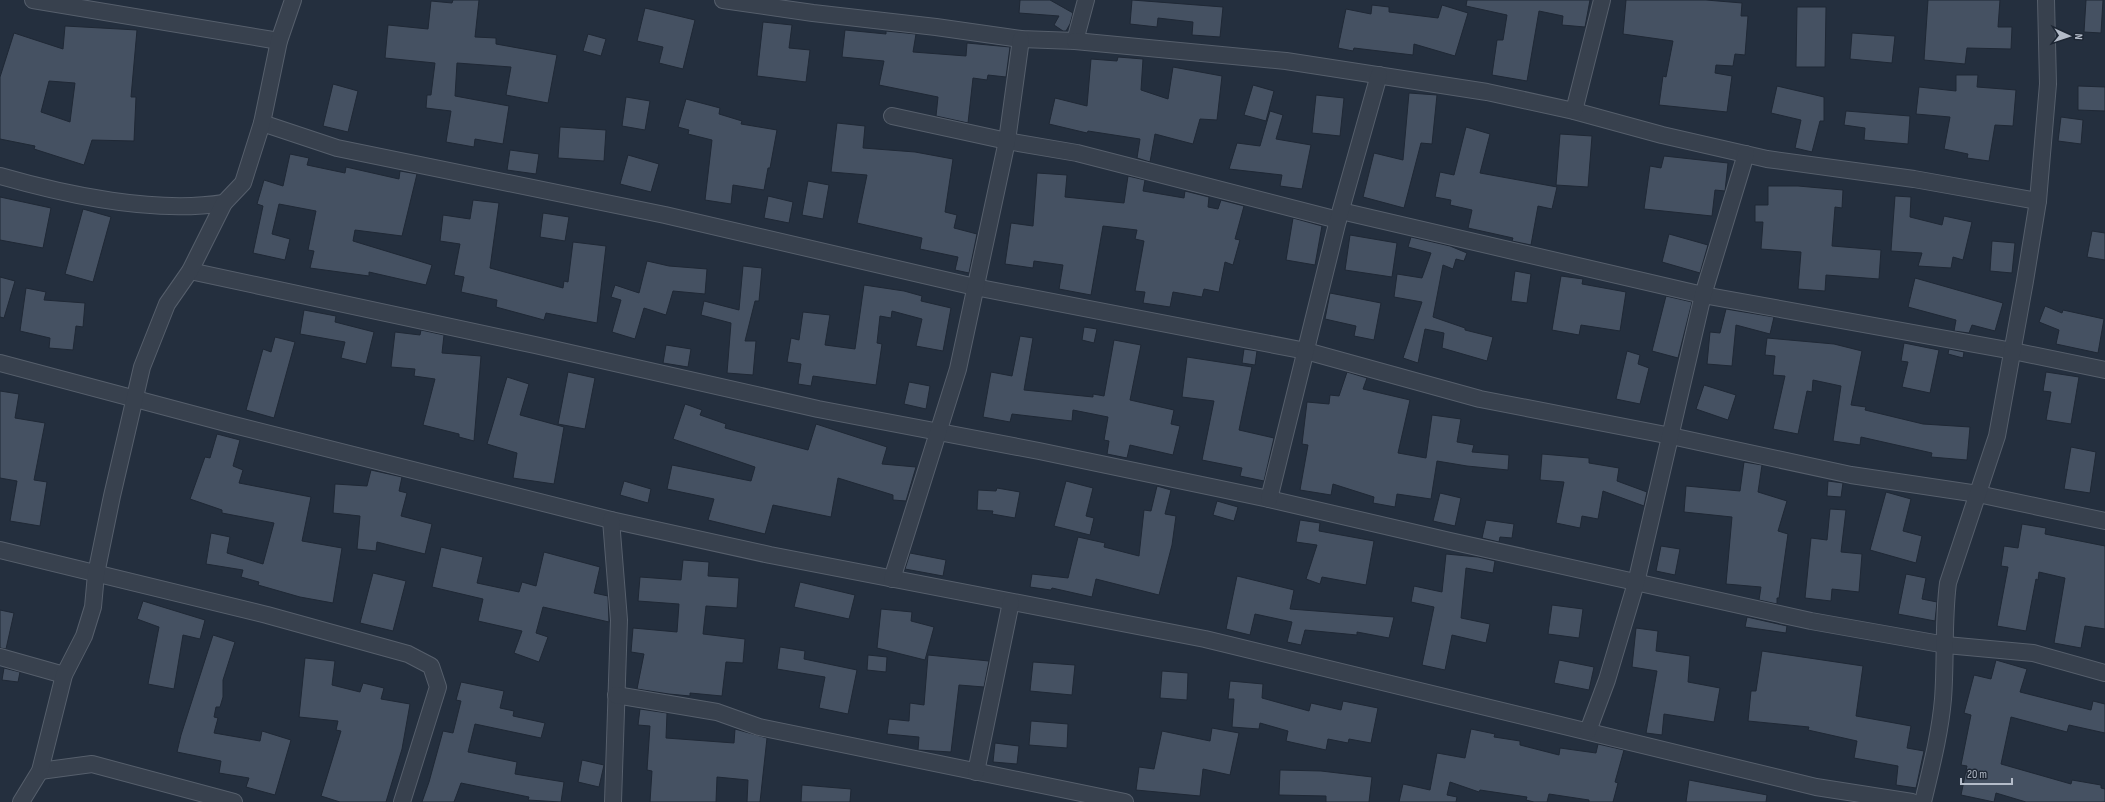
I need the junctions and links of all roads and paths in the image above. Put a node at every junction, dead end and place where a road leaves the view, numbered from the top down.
1 (33, 0) edge
2 (293, 0) edge
3 (724, 0) edge
4 (1086, 0) edge
5 (1602, 0) edge
6 (2046, 0) edge
7 (1021, 39) junction
8 (279, 41) junction
9 (1075, 41) junction
10 (1379, 75) junction
11 (1574, 111) junction
12 (892, 116) dead end
13 (262, 123) junction
14 (1008, 141) junction
15 (1746, 154) junction
16 (0, 176) edge
17 (2038, 200) junction
18 (224, 203) junction
19 (1339, 215) junction
20 (190, 271) junction
21 (976, 287) junction
22 (1703, 295) junction
23 (1306, 351) junction
24 (2013, 351) junction
25 (0, 363) edge
26 (2105, 370) edge
27 (135, 398) junction
28 (938, 431) junction
29 (1671, 436) junction
30 (1978, 494) junction
31 (1269, 499) junction
32 (610, 520) junction
33 (2105, 521) edge
34 (0, 550) edge
35 (96, 574) junction
36 (892, 579) junction
37 (1636, 583) junction
38 (1011, 602) junction
39 (1946, 645) junction
40 (0, 657) edge
41 (2105, 673) edge
42 (64, 675) junction
43 (616, 695) junction
44 (1588, 731) junction
45 (40, 771) junction
46 (976, 772) junction
47 (21, 802) edge
48 (234, 802) edge
49 (402, 802) edge
50 (613, 802) edge
51 (1125, 802) edge
52 (1912, 802) edge
53 (1922, 802) edge

1 - 8 street
2 - 8 street
3 - 7 street
4 - 9 street
5 - 11 street
6 - 17 street
7 - 9 street
7 - 14 street
8 - 13 street
9 - 10 street
10 - 11 street
10 - 19 street
11 - 15 street
12 - 14 street
13 - 18 street
13 - 21 street
14 - 19 street
14 - 21 street
15 - 17 street
15 - 22 street
16 - 18 street
17 - 24 street
18 - 20 street
19 - 22 street
19 - 23 street
20 - 27 street
20 - 28 street
21 - 23 street
21 - 28 street
22 - 24 street
22 - 29 street
23 - 29 street
23 - 31 street
24 - 26 street
24 - 30 street
25 - 27 street
27 - 32 street
27 - 35 street
28 - 31 street
28 - 36 street
29 - 30 street
29 - 37 street
30 - 33 street
30 - 39 street
31 - 37 street
32 - 36 street
32 - 43 street
34 - 35 street
35 - 42 street
35 - 49 street
36 - 38 street
37 - 39 street
37 - 44 street
38 - 44 street
38 - 46 street
39 - 41 street
39 - 53 street
40 - 42 street
42 - 45 street
43 - 46 street
43 - 50 street
44 - 52 street
45 - 47 street
45 - 48 street
46 - 51 street

